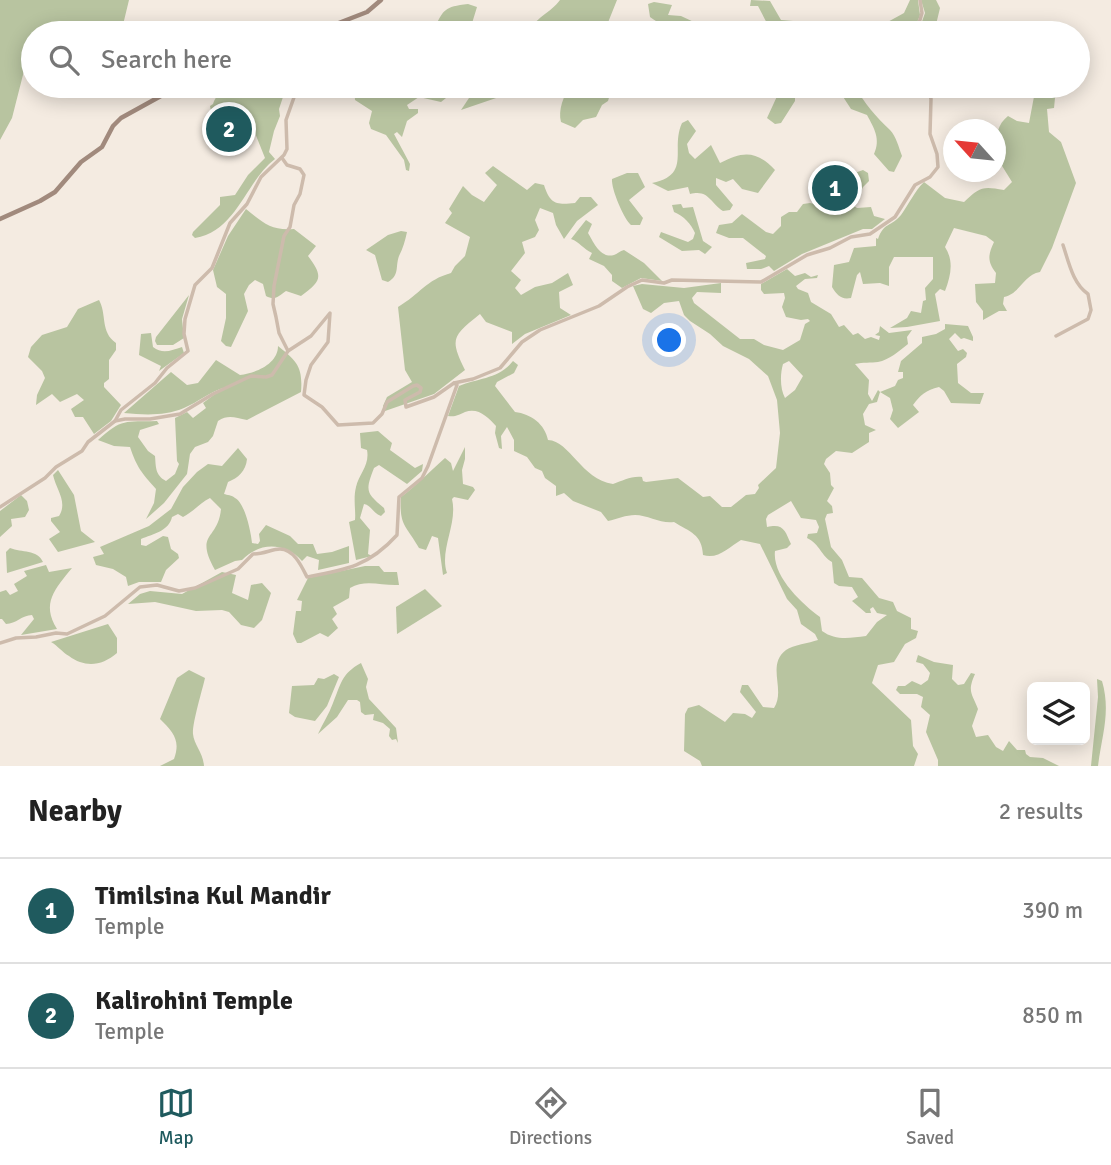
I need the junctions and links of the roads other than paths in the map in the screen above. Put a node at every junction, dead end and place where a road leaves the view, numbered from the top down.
1 (380, 0) edge
2 (920, 0) edge
3 (346, 21) edge
4 (920, 21) edge
5 (157, 98) edge
6 (294, 98) edge
7 (931, 98) edge
8 (282, 158) junction
9 (0, 219) edge
10 (1063, 245) dead end
11 (1056, 336) dead end
12 (288, 351) junction
13 (454, 383) junction
14 (115, 421) junction
15 (0, 507) edge
16 (0, 643) edge

1 - 3 street
2 - 4 street
5 - 9 street
6 - 8 street
7 - 13 street
8 - 12 street
8 - 14 street
10 - 11 street
12 - 13 street
12 - 14 street
13 - 16 street
14 - 15 street

